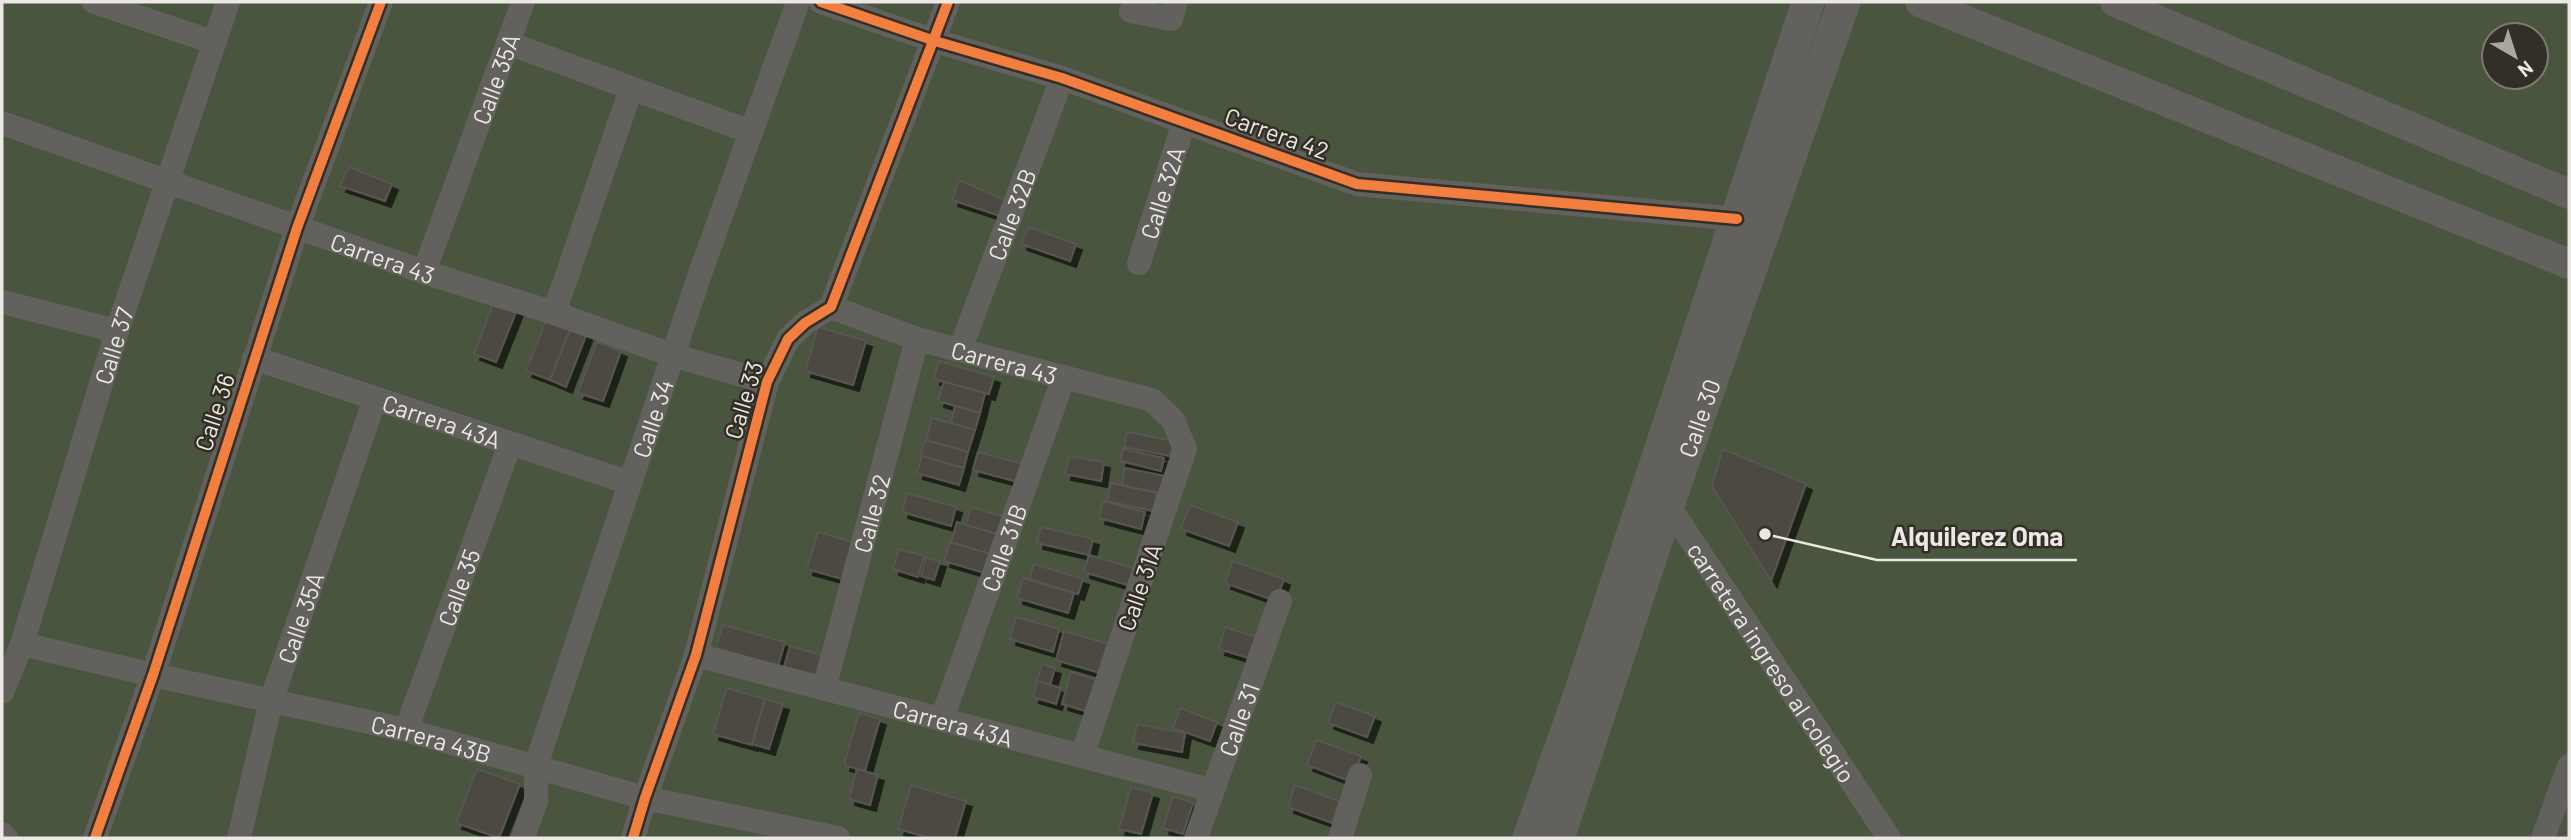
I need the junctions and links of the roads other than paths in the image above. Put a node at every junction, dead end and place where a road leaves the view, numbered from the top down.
1 (94, 2) edge
2 (228, 2) edge
3 (381, 2) edge
4 (523, 2) edge
5 (798, 2) edge
6 (821, 2) edge
7 (948, 2) edge
8 (1176, 2) edge
9 (1808, 2) edge
10 (1844, 2) edge
11 (1920, 2) edge
12 (2115, 2) edge
13 (1131, 11) dead end
14 (935, 41) junction
15 (213, 42) junction
16 (508, 43) junction
17 (1062, 78) junction
18 (631, 89) junction
19 (1184, 122) junction
20 (2, 123) edge
21 (751, 132) junction
22 (166, 182) junction
23 (2569, 194) edge
24 (1737, 219) junction
25 (297, 228) junction
26 (1139, 263) dead end
27 (2569, 264) edge
28 (424, 272) junction
29 (2, 302) edge
30 (831, 307) junction
31 (554, 313) junction
32 (117, 331) junction
33 (918, 339) junction
34 (960, 350) junction
35 (672, 355) junction
36 (254, 358) junction
37 (1064, 377) junction
38 (767, 383) junction
39 (375, 398) junction
40 (1173, 420) joint
41 (510, 444) junction
42 (630, 483) junction
43 (1657, 502) junction
44 (1280, 601) dead end
45 (22, 644) junction
46 (696, 655) junction
47 (153, 675) junction
48 (824, 689) junction
49 (2, 692) edge
50 (271, 701) junction
51 (942, 719) junction
52 (406, 730) junction
53 (1082, 756) junction
54 (536, 765) junction
55 (2569, 766) edge
56 (1360, 775) dead end
57 (1211, 790) junction
58 (645, 798) junction
59 (2, 834) edge
60 (241, 837) edge
61 (6, 838) edge
62 (95, 838) edge
63 (523, 838) edge
64 (633, 838) edge
65 (838, 838) edge
66 (1196, 838) edge
67 (1340, 838) edge
68 (1529, 838) edge
69 (1558, 838) edge
70 (1889, 838) edge
71 (2543, 838) edge

1 - 15 street
2 - 15 street, Calle 37
3 - 25 street, Calle 36
4 - 16 street, Calle 35A
5 - 21 street, Calle 34
6 - 14 street, Carrera 42
7 - 14 street
8 - 13 street
9 - 24 main road, Calle 30
10 - 43 main road, Calle 30
11 - 27 street
12 - 23 street
14 - 17 street, Carrera 42
14 - 30 street
15 - 22 street, Calle 37
16 - 18 street
16 - 28 street, Calle 35A
17 - 19 street, Carrera 42
17 - 34 street, Calle 32B
18 - 21 street
18 - 31 street
19 - 24 street, Carrera 42
19 - 26 street, Calle 32A
20 - 22 street, Carrera 43
21 - 35 street, Calle 34
22 - 25 street, Carrera 43
22 - 32 street, Calle 37
24 - 43 main road, Calle 30
25 - 28 street, Carrera 43
25 - 36 street, Calle 36
28 - 31 street, Carrera 43
29 - 32 street
30 - 33 street, Carrera 43
30 - 38 street, Calle 33
31 - 35 street, Carrera 43
32 - 45 street, Calle 37
33 - 34 street, Carrera 43
33 - 48 street, Calle 32
34 - 37 street, Carrera 43
35 - 38 street, Carrera 43
35 - 42 street, Calle 34
36 - 39 street, Carrera 43A
36 - 47 street, Calle 36
37 - 40 street, Carrera 43
37 - 51 street, Calle 31B
38 - 46 street, Calle 33
39 - 41 street, Carrera 43A
39 - 50 street, Calle 35A
40 - 53 street, Calle 31A
41 - 42 street, Carrera 43A
41 - 52 street, Calle 35
42 - 54 street, Calle 34
43 - 68 main road, Calle 30
43 - 69 main road, Calle 30
43 - 70 street, carretera ingreso al colegio
44 - 57 street, Calle 31
45 - 47 street, Carrera 43B
45 - 49 street, Calle 37
46 - 48 street, Carrera 43A
46 - 58 street, Calle 33
47 - 50 street, Carrera 43B
47 - 62 street, Calle 36
48 - 51 street, Carrera 43A
50 - 52 street, Carrera 43B
50 - 60 street, Calle 35A
51 - 53 street, Carrera 43A
52 - 54 street, Carrera 43B
53 - 57 street, Carrera 43A
54 - 58 street, Carrera 43B
54 - 63 street, Calle 34
55 - 71 street
56 - 67 street
57 - 66 street, Calle 31
58 - 64 street, Calle 33
58 - 65 street, Carrera 43B
59 - 61 street

